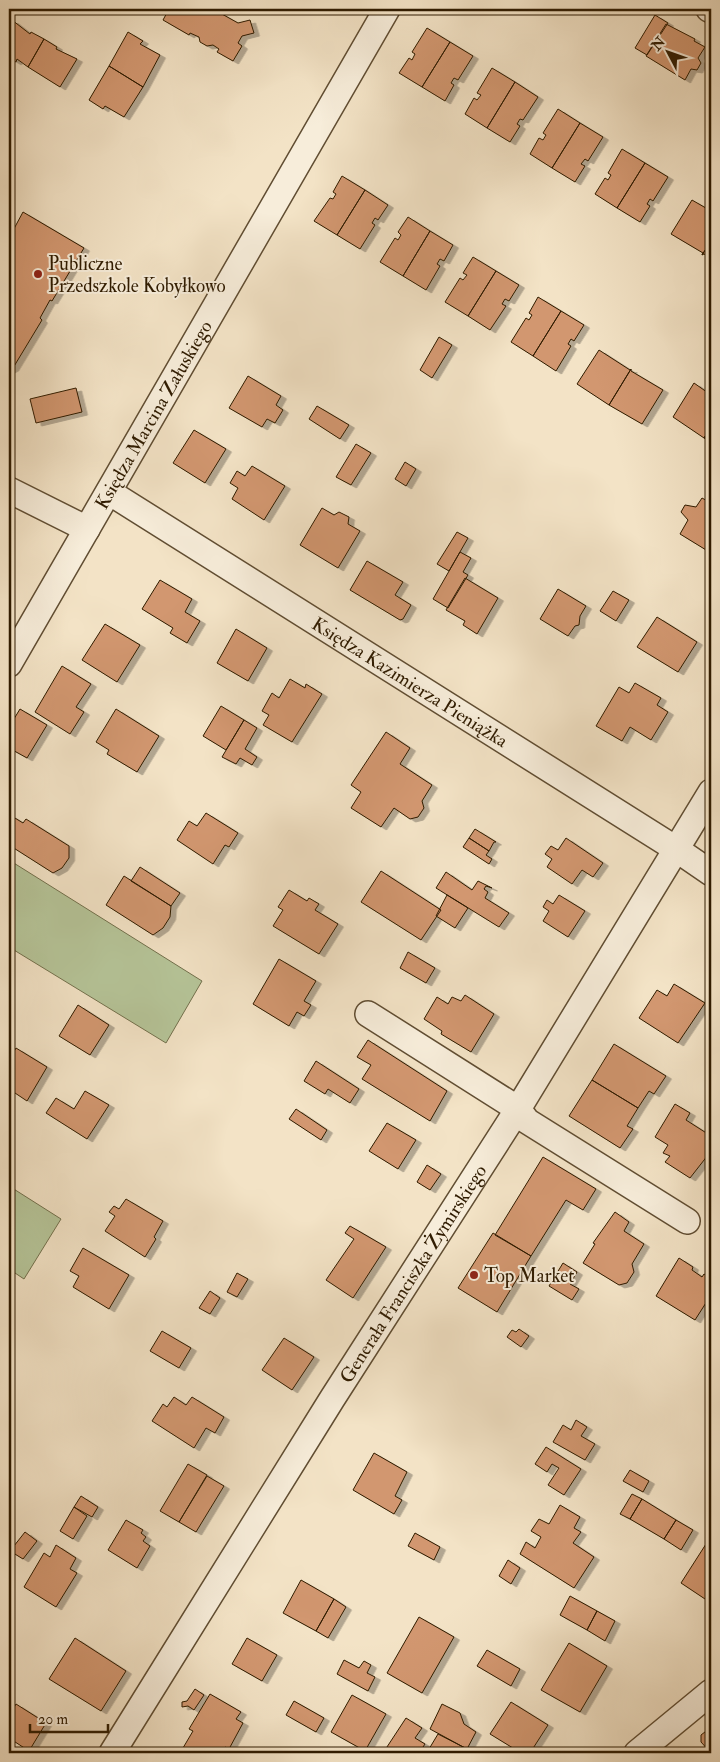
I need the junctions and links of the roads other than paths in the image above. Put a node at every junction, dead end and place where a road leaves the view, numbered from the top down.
1 (387, 9) edge
2 (9, 490) edge
3 (109, 492) junction
4 (87, 529) junction
5 (9, 664) edge
6 (711, 792) edge
7 (676, 849) junction
8 (711, 873) edge
9 (368, 1014) dead end
10 (518, 1109) junction
11 (687, 1221) dead end
12 (711, 1692) edge
13 (112, 1753) edge
14 (636, 1753) edge

1 - 3 street, Księdza Marcina Załuskiego
2 - 4 street
3 - 4 street, Księdza Marcina Załuskiego
3 - 7 street, Księdza Kazimierza Pieniążka
4 - 5 street, Księdza Marcina Załuskiego
6 - 7 street, Generała Franciszka Żymirskiego
7 - 8 street, Księdza Kazimierza Pieniążka
7 - 10 street, Generała Franciszka Żymirskiego
9 - 10 street
10 - 11 street
10 - 13 street, Generała Franciszka Żymirskiego
12 - 14 street

